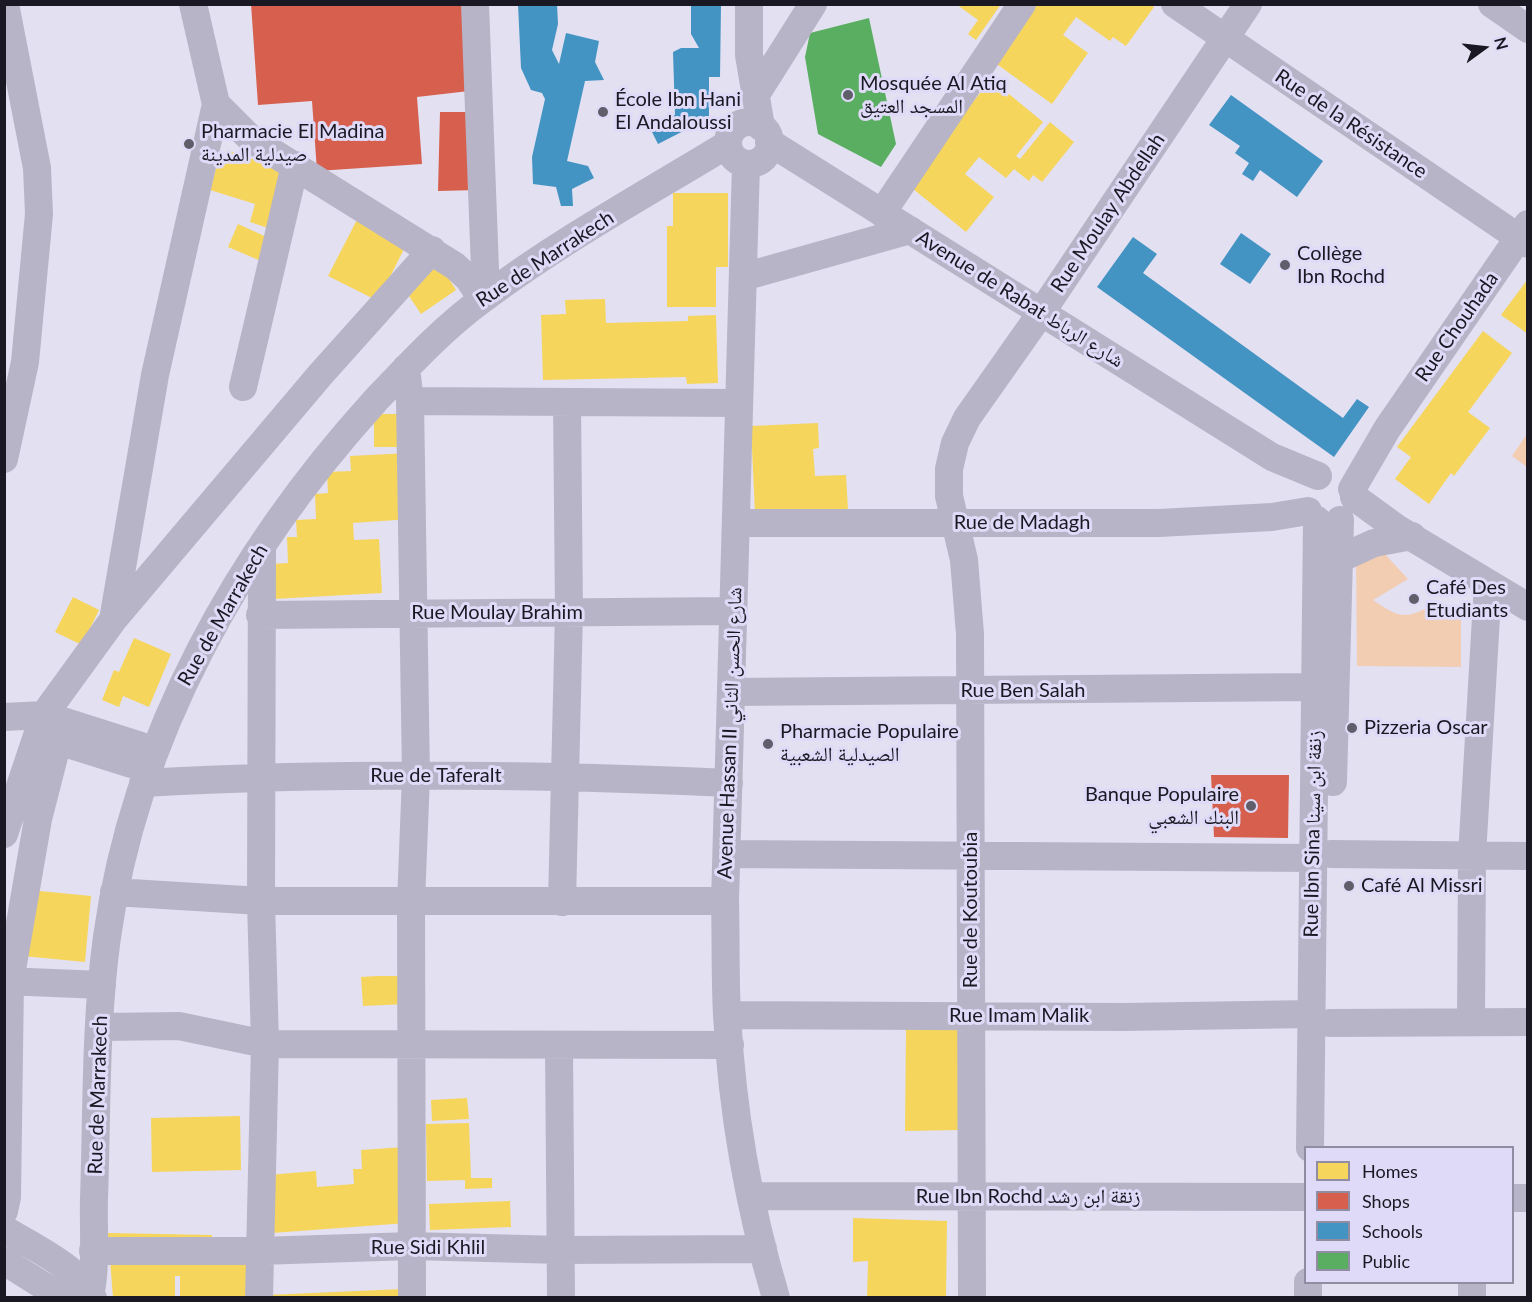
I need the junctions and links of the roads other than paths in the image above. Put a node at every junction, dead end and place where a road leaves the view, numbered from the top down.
1 (5, 4) edge
2 (193, 4) edge
3 (475, 4) edge
4 (749, 4) edge
5 (813, 4) edge
6 (1022, 4) edge
7 (1175, 4) edge
8 (1248, 4) edge
9 (1492, 4) edge
10 (1527, 29) edge
11 (1225, 39) junction
12 (749, 55) junction
13 (755, 96) junction
14 (216, 104) junction
15 (765, 134) junction
16 (736, 146) junction
17 (295, 165) junction
18 (882, 213) junction
19 (910, 230) junction
20 (1524, 235) edge
21 (432, 250) junction
22 (743, 277) junction
23 (484, 297) junction
24 (1041, 313) junction
25 (406, 368) junction
26 (243, 387) dead end
27 (410, 401) junction
28 (567, 402) junction
29 (739, 403) junction
30 (4, 459) edge
31 (1330, 500) junction
32 (736, 523) junction
33 (955, 524) junction
34 (1405, 533) junction
35 (262, 548) junction
36 (1339, 559) junction
37 (1488, 583) junction
38 (1527, 607) edge
39 (734, 611) junction
40 (569, 612) junction
41 (413, 613) junction
42 (260, 615) junction
43 (114, 620) junction
44 (1314, 687) junction
45 (970, 691) junction
46 (731, 692) junction
47 (35, 724) edge
48 (148, 768) junction
49 (262, 776) junction
50 (416, 776) junction
51 (564, 777) junction
52 (729, 783) junction
53 (4, 834) edge
54 (727, 854) junction
55 (971, 855) junction
56 (1322, 856) junction
57 (1472, 856) junction
58 (1527, 856) edge
59 (114, 892) junction
60 (261, 901) junction
61 (725, 901) junction
62 (411, 902) junction
63 (562, 902) junction
64 (7, 981) edge
65 (102, 985) junction
66 (727, 1015) junction
67 (970, 1016) junction
68 (1320, 1018) junction
69 (1471, 1022) junction
70 (1527, 1022) edge
71 (100, 1027) junction
72 (412, 1043) junction
73 (265, 1044) junction
74 (559, 1045) junction
75 (730, 1045) junction
76 (1310, 1146) edge
77 (1329, 1146) edge
78 (751, 1196) junction
79 (971, 1197) junction
80 (1304, 1197) edge
81 (4, 1211) edge
82 (4, 1229) edge
83 (412, 1246) junction
84 (763, 1249) junction
85 (561, 1250) junction
86 (93, 1251) junction
87 (259, 1251) junction
88 (4, 1261) edge
89 (91, 1296) edge
90 (63, 1298) edge
91 (259, 1298) edge
92 (412, 1298) edge
93 (561, 1298) edge
94 (776, 1298) edge
95 (972, 1298) edge

1 - 30 street
2 - 14 street
3 - 23 street
4 - 12 street, Avenue Hassan II شارع الحسن الثاني
5 - 13 street
6 - 18 street
7 - 11 street, Rue de la Résistance
8 - 11 street, Rue Moulay Abdellah
9 - 10 street
11 - 20 street, Rue de la Résistance
11 - 24 street, Rue Moulay Abdellah
12 - 13 street, Avenue Hassan II شارع الحسن الثاني
12 - 16 street, Avenue Hassan II شارع الحسن الثاني
13 - 15 street, Avenue Hassan II شارع الحسن الثاني
14 - 17 street
14 - 43 street
15 - 16 street
15 - 16 street, Rue de Marrakech
15 - 18 street, Avenue de Rabat شارع الرباط
16 - 22 street, Avenue Hassan II شارع الحسن الثاني
16 - 23 street, Rue de Marrakech
17 - 21 street
17 - 26 street
18 - 19 street, Avenue de Rabat شارع الرباط
19 - 22 street
19 - 24 street, Avenue de Rabat شارع الرباط
20 - 31 street, Rue Chouhada
21 - 23 street
21 - 43 street
22 - 29 street, Avenue Hassan II شارع الحسن الثاني
23 - 25 street, Rue de Marrakech
24 - 31 street, Avenue de Rabat شارع الرباط
24 - 33 street, Rue Moulay Abdellah
25 - 27 street
25 - 35 street, Rue de Marrakech
27 - 28 street
27 - 41 street
28 - 29 street
28 - 40 street
29 - 32 street, Avenue Hassan II شارع الحسن الثاني
31 - 33 street, Rue de Madagh
31 - 34 street, Avenue de Rabat شارع الرباط
31 - 36 street, Rue Ibn Sina زنقة ابن سينا
31 - 44 street, Rue Ibn Sina زنقة ابن سينا
32 - 33 street, Rue de Madagh
32 - 39 street, Avenue Hassan II شارع الحسن الثاني
33 - 45 street, Rue de Koutoubia
34 - 36 street
34 - 37 street, Avenue de Rabat شارع الرباط
35 - 42 street
35 - 48 street, Rue de Marrakech
36 - 56 street, Rue Ibn Sina زنقة ابن سينا
37 - 38 street, Avenue de Rabat شارع الرباط
37 - 57 street
39 - 40 street, Rue Moulay Brahim
39 - 46 street, Avenue Hassan II شارع الحسن الثاني
40 - 41 street, Rue Moulay Brahim
40 - 51 street
41 - 42 street, Rue Moulay Brahim
41 - 50 street
42 - 49 street
43 - 47 street
44 - 45 street, Rue Ben Salah
44 - 56 street, Rue Ibn Sina زنقة ابن سينا
45 - 46 street, Rue Ben Salah
45 - 55 street, Rue de Koutoubia
46 - 52 street, Avenue Hassan II شارع الحسن الثاني
47 - 48 street
47 - 53 street
47 - 64 street
48 - 49 street, Rue de Taferalt
48 - 59 street, Rue de Marrakech
49 - 50 street, Rue de Taferalt
49 - 60 street
50 - 51 street, Rue de Taferalt
50 - 62 street
51 - 52 street, Rue de Taferalt
51 - 63 street
52 - 54 street, Avenue Hassan II شارع الحسن الثاني
54 - 55 street
54 - 61 street, Avenue Hassan II شارع الحسن الثاني
55 - 56 street
55 - 67 street, Rue de Koutoubia
56 - 57 street
56 - 68 street, Rue Ibn Sina زنقة ابن سينا
57 - 58 street
57 - 69 street
59 - 60 street
59 - 65 street, Rue de Marrakech
60 - 62 street
60 - 73 street
61 - 63 street
61 - 66 street, Avenue Hassan II شارع الحسن الثاني
62 - 63 street
62 - 72 street
64 - 65 street
64 - 81 street
65 - 71 street, Rue de Marrakech
66 - 67 street, Rue Imam Malik
66 - 75 street, Avenue Hassan II شارع الحسن الثاني
67 - 68 street, Rue Imam Malik
67 - 79 street, Rue de Koutoubia
68 - 69 street, Rue Imam Malik
68 - 76 street, Rue Ibn Sina زنقة ابن سينا
68 - 77 street, Rue Ibn Sina زنقة ابن سينا
69 - 70 street, Rue Imam Malik
71 - 73 street
71 - 86 street, Rue de Marrakech
72 - 73 street
72 - 74 street
72 - 83 street
73 - 87 street
74 - 75 street
74 - 85 street
75 - 78 street, Avenue Hassan II شارع الحسن الثاني
78 - 79 street, Rue Ibn Rochd زنقة ابن رشد
78 - 84 street, Avenue Hassan II شارع الحسن الثاني
79 - 80 street, Rue Ibn Rochd زنقة ابن رشد
79 - 95 street, Rue de Koutoubia
82 - 89 street
83 - 85 street, Rue Sidi Khlil
83 - 87 street, Rue Sidi Khlil
83 - 92 street
84 - 85 street, Rue Sidi Khlil
84 - 94 street, Avenue Hassan II شارع الحسن الثاني
85 - 93 street
86 - 87 street, Rue Sidi Khlil
86 - 89 street, Rue de Marrakech
87 - 91 street
88 - 90 street

